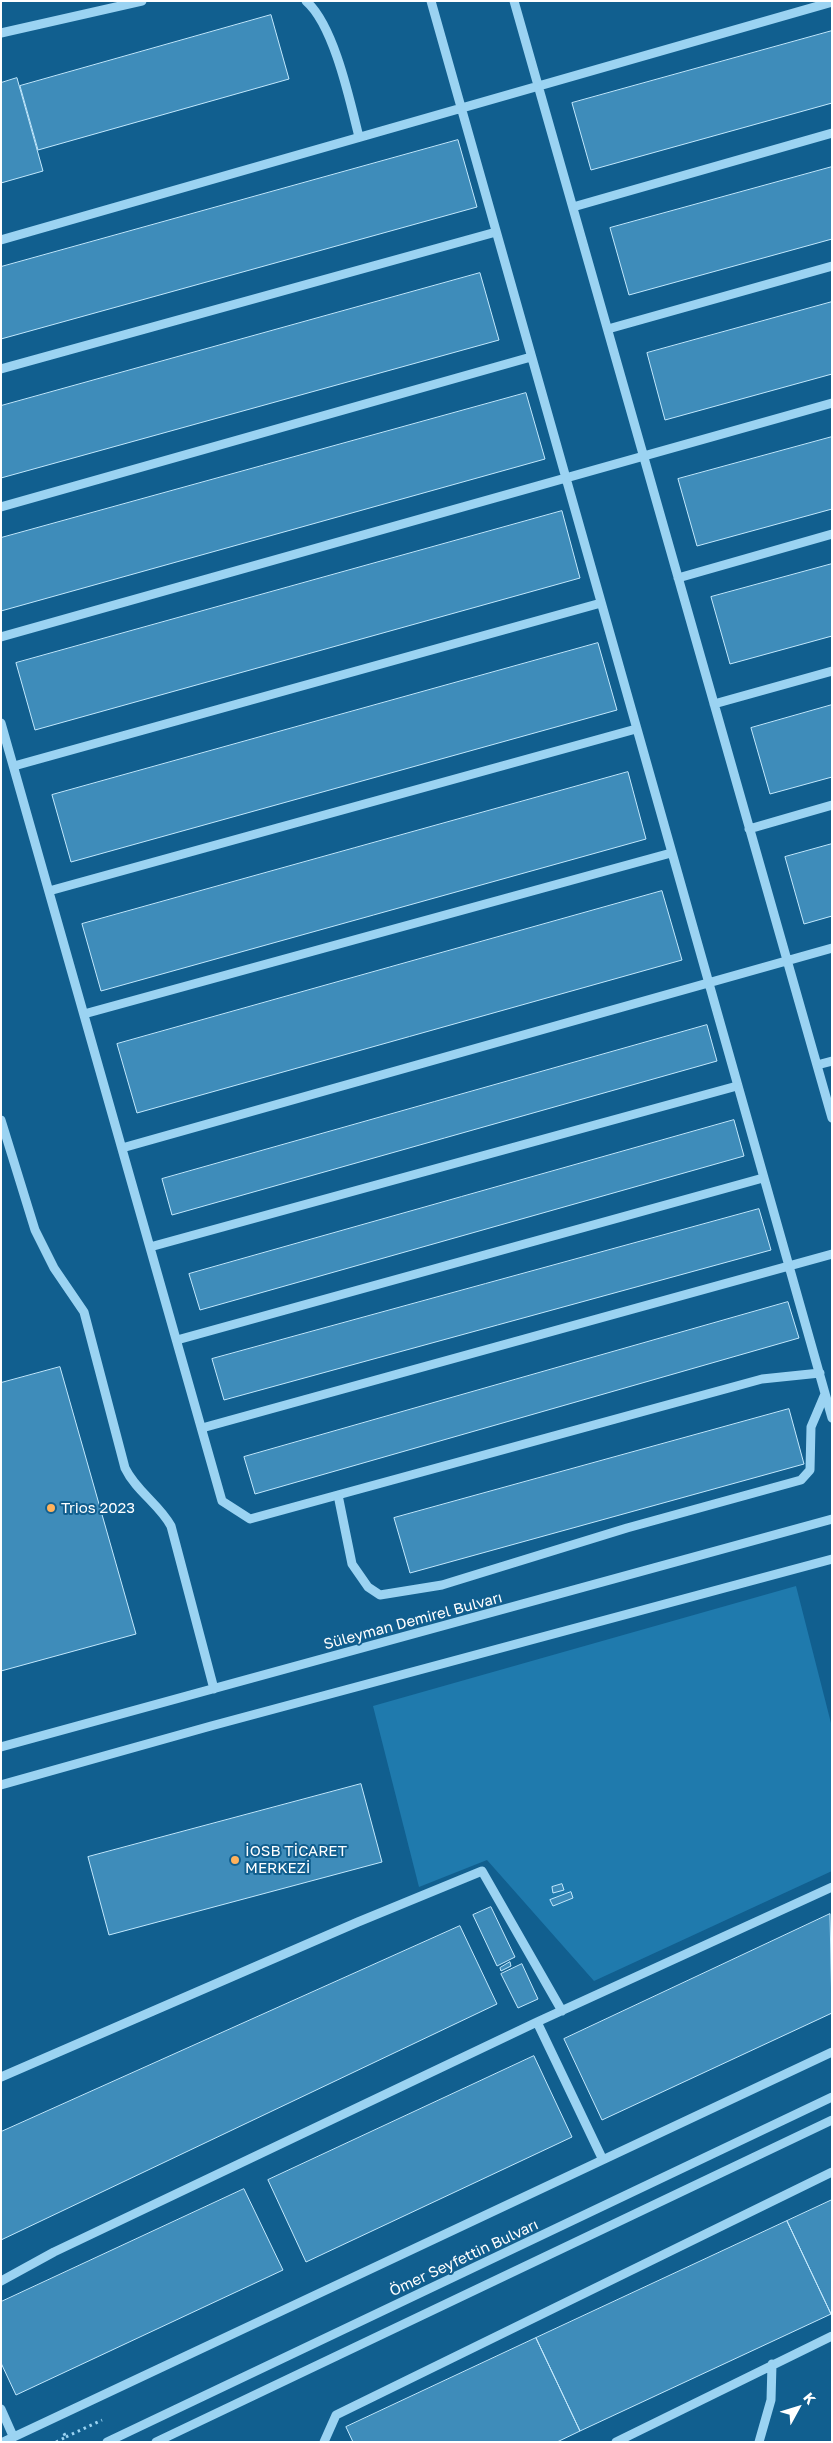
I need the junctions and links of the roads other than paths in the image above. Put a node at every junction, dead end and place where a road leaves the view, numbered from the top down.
1 (142, 1) edge
2 (306, 1) edge
3 (431, 1) edge
4 (514, 1) edge
5 (832, 2) edge
6 (1, 33) edge
7 (538, 86) junction
8 (461, 108) junction
9 (832, 133) edge
10 (359, 137) junction
11 (573, 207) junction
12 (496, 232) junction
13 (1, 240) edge
14 (832, 266) edge
15 (608, 329) junction
16 (531, 357) junction
17 (1, 369) edge
18 (832, 403) edge
19 (644, 456) junction
20 (565, 478) junction
21 (1, 507) edge
22 (832, 534) edge
23 (678, 578) junction
24 (601, 603) junction
25 (1, 637) edge
26 (832, 671) edge
27 (714, 704) junction
28 (1, 723) edge
29 (636, 728) junction
30 (14, 766) junction
31 (832, 805) edge
32 (749, 828) junction
33 (671, 853) junction
34 (49, 891) junction
35 (832, 948) edge
36 (787, 960) junction
37 (708, 982) junction
38 (84, 1014) junction
39 (832, 1061) edge
40 (817, 1065) junction
41 (737, 1086) junction
42 (832, 1118) edge
43 (1, 1120) edge
44 (122, 1148) junction
45 (763, 1178) junction
46 (150, 1247) junction
47 (832, 1254) edge
48 (788, 1267) junction
49 (176, 1340) junction
50 (820, 1373) junction
51 (825, 1394) junction
52 (832, 1418) edge
53 (202, 1428) junction
54 (338, 1495) junction
55 (832, 1519) edge
56 (832, 1559) edge
57 (214, 1689) junction
58 (1, 1747) edge
59 (1, 1785) edge
60 (832, 1888) edge
61 (562, 2011) junction
62 (538, 2022) junction
63 (832, 2052) edge
64 (1, 2077) edge
65 (832, 2097) edge
66 (832, 2120) edge
67 (602, 2158) junction
68 (832, 2172) edge
69 (1, 2281) edge
70 (832, 2336) edge
71 (772, 2364) junction
72 (1, 2409) edge
73 (14, 2436) junction
74 (3, 2442) edge
75 (107, 2442) edge
76 (156, 2442) edge
77 (324, 2442) edge
78 (616, 2442) edge
79 (759, 2442) edge

1 - 6 street
2 - 10 street
3 - 8 street
4 - 7 street
5 - 7 street
7 - 8 street
7 - 11 street
8 - 10 street
8 - 12 street
9 - 11 street
10 - 13 street
11 - 15 street
12 - 16 street
12 - 17 street
14 - 15 street
15 - 19 street
16 - 20 street
16 - 21 street
18 - 19 street
19 - 20 street
19 - 23 street
20 - 24 street
20 - 25 street
22 - 23 street
23 - 27 street
24 - 29 street
24 - 30 street
26 - 27 street
27 - 32 street
28 - 30 street
29 - 33 street
29 - 34 street
30 - 34 street
31 - 32 street
32 - 36 street
33 - 37 street
33 - 38 street
34 - 38 street
35 - 36 street
36 - 37 street
36 - 40 street
37 - 41 street
37 - 44 street
38 - 44 street
39 - 40 street
40 - 42 street
41 - 45 street
41 - 46 street
43 - 57 street
44 - 46 street
45 - 48 street
45 - 49 street
46 - 49 street
47 - 48 street
48 - 50 street
48 - 53 street
49 - 53 street
50 - 51 street
50 - 54 street
51 - 52 street
51 - 54 street
53 - 54 street
55 - 57 street, Süleyman Demirel Bulvarı
56 - 59 street
57 - 58 street, Süleyman Demirel Bulvarı
60 - 61 street
61 - 62 street
61 - 64 street
62 - 67 street
62 - 69 street
63 - 67 street
65 - 75 street, Ömer Seyfettin Bulvarı
66 - 76 street
67 - 73 street
68 - 77 street
70 - 71 street
71 - 78 street
71 - 79 street
72 - 73 street
73 - 74 street

